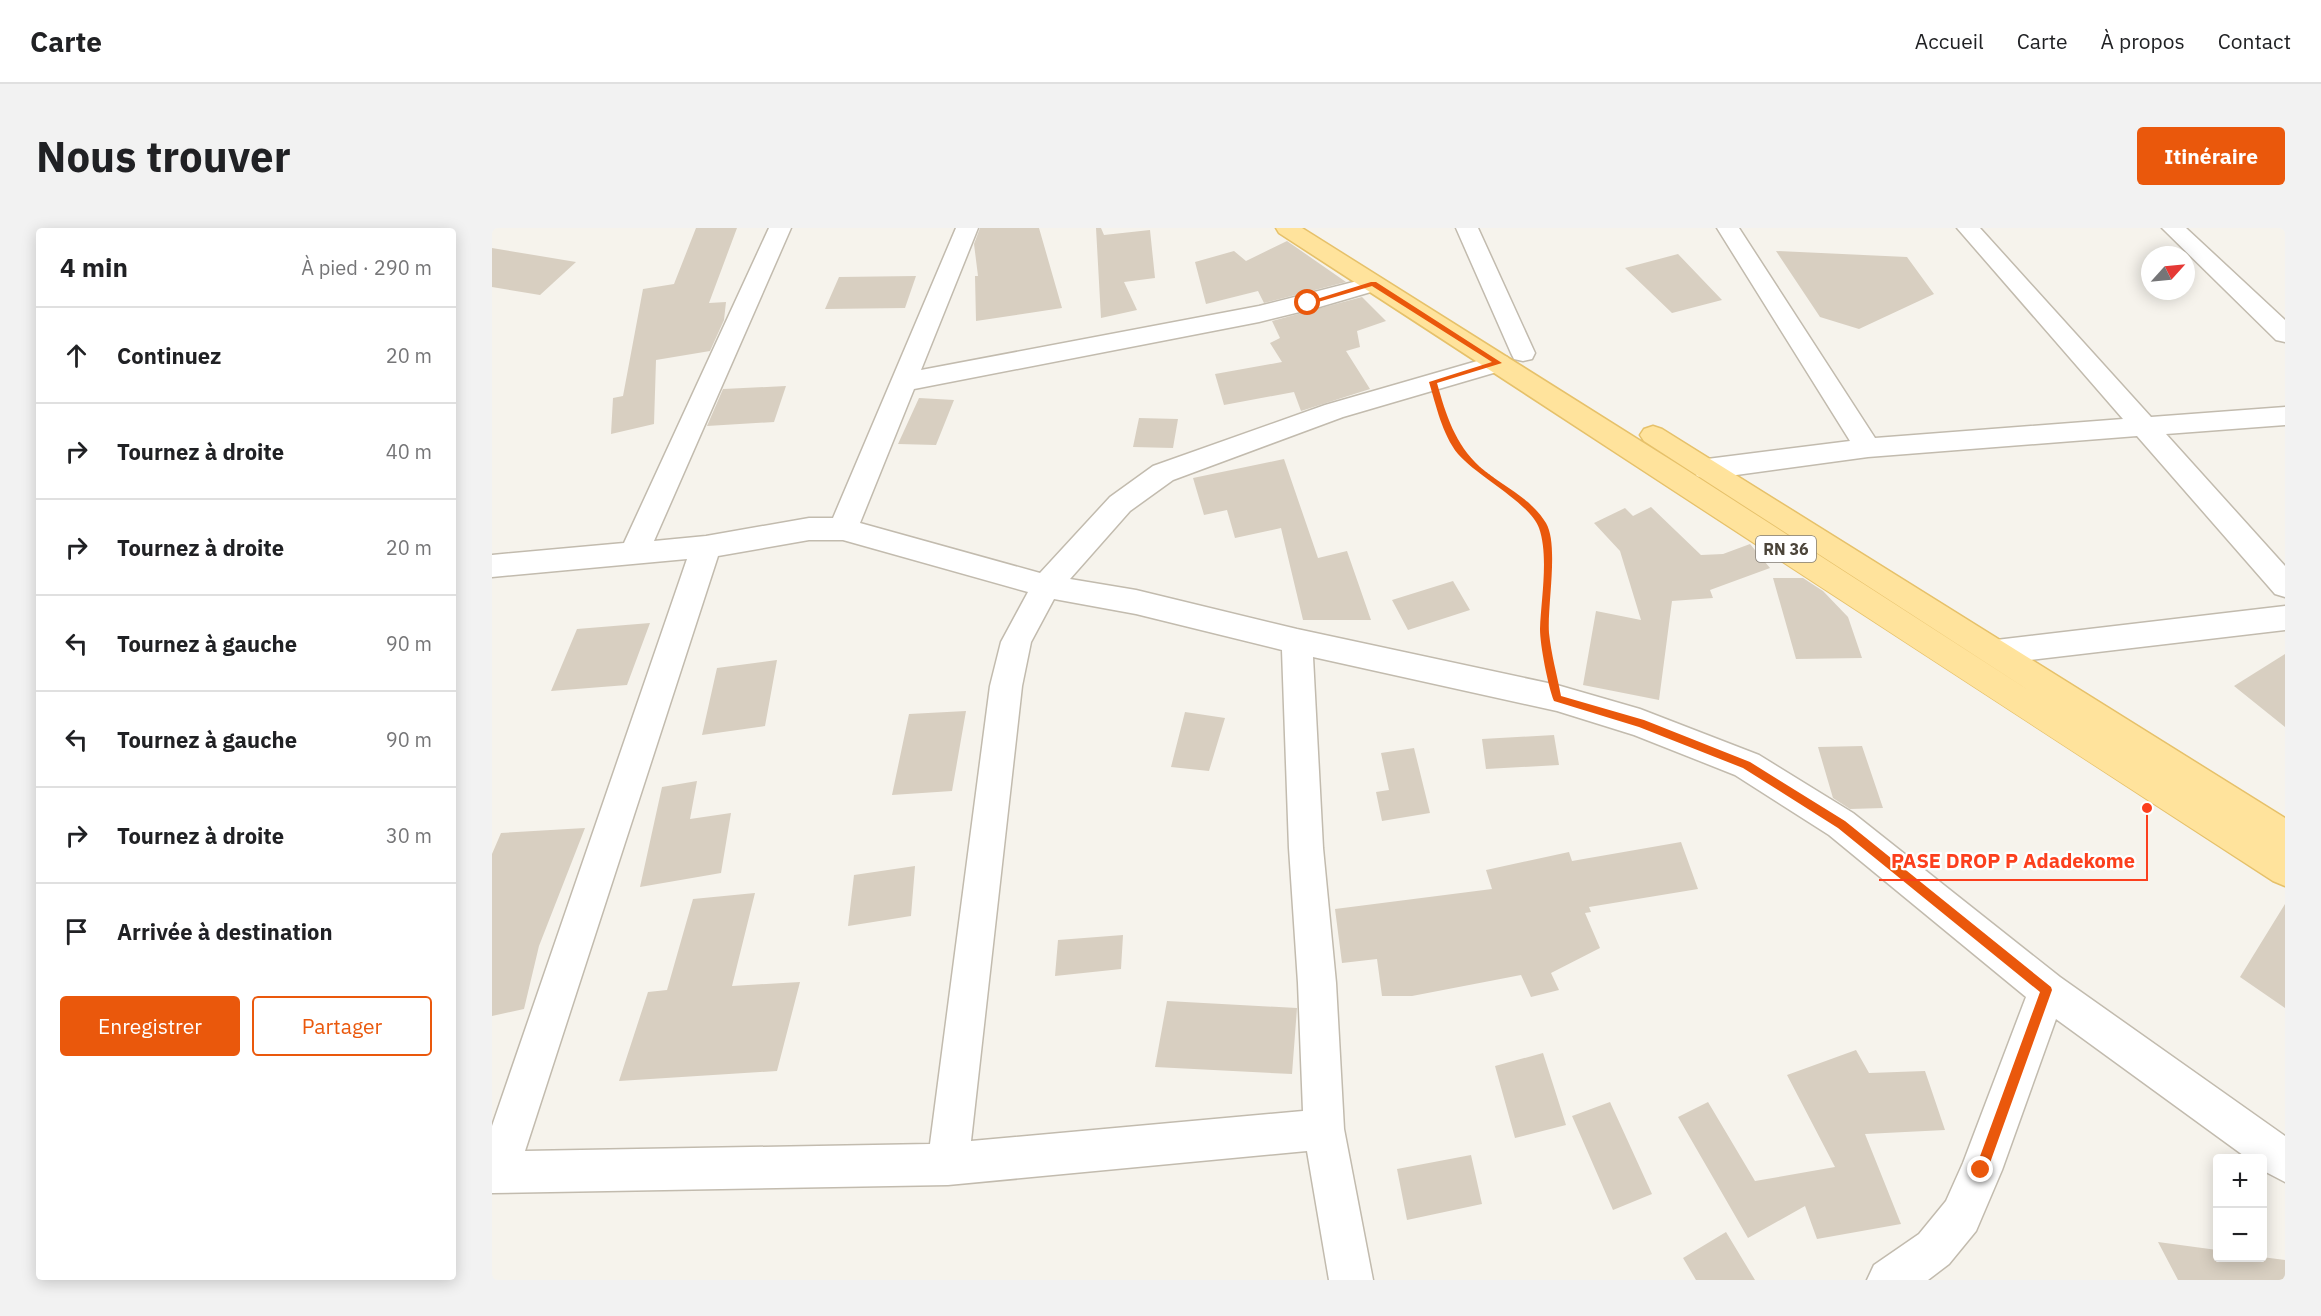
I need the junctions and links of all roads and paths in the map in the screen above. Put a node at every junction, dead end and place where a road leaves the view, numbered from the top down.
1 (780, 228) edge
2 (967, 228) edge
3 (1287, 228) edge
4 (1324, 228) edge
5 (1467, 228) edge
6 (1728, 228) edge
7 (1968, 228) edge
8 (2173, 228) edge
9 (1373, 284) junction
10 (2285, 334) edge
11 (1510, 358) junction
12 (904, 382) junction
13 (1432, 382) junction
14 (2285, 416) edge
15 (2143, 427) junction
16 (1868, 448) junction
17 (1707, 470) junction
18 (843, 529) junction
19 (706, 547) junction
20 (633, 555) junction
21 (492, 566) edge
22 (1046, 586) junction
23 (2285, 586) edge
24 (2285, 618) edge
25 (1297, 641) junction
26 (1996, 652) junction
27 (1557, 698) junction
28 (2285, 837) edge
29 (2285, 870) edge
30 (2047, 990) junction
31 (1324, 1129) junction
32 (2285, 1161) edge
33 (948, 1164) junction
34 (495, 1172) edge
35 (1351, 1280) edge
36 (1889, 1280) edge

1 - 20 street
2 - 12 street
3 - 9 main road, RN 36
4 - 11 main road, RN 36
5 - 11 street
6 - 16 street
7 - 15 street
8 - 10 street
9 - 11 main road, RN 36
9 - 12 street
11 - 13 street
11 - 17 main road, RN 36
11 - 29 main road, RN 36
12 - 18 street
13 - 22 street
13 - 27 path
14 - 15 street
15 - 16 street
15 - 23 street
16 - 17 street
17 - 26 main road, RN 36
18 - 19 street
18 - 22 street
19 - 20 street
19 - 34 street
20 - 21 street
22 - 25 street
22 - 33 street
24 - 26 street
25 - 27 street
25 - 31 street
26 - 28 main road, RN 36
27 - 30 street
30 - 32 street
30 - 36 street
31 - 33 street
31 - 35 street
33 - 34 street

